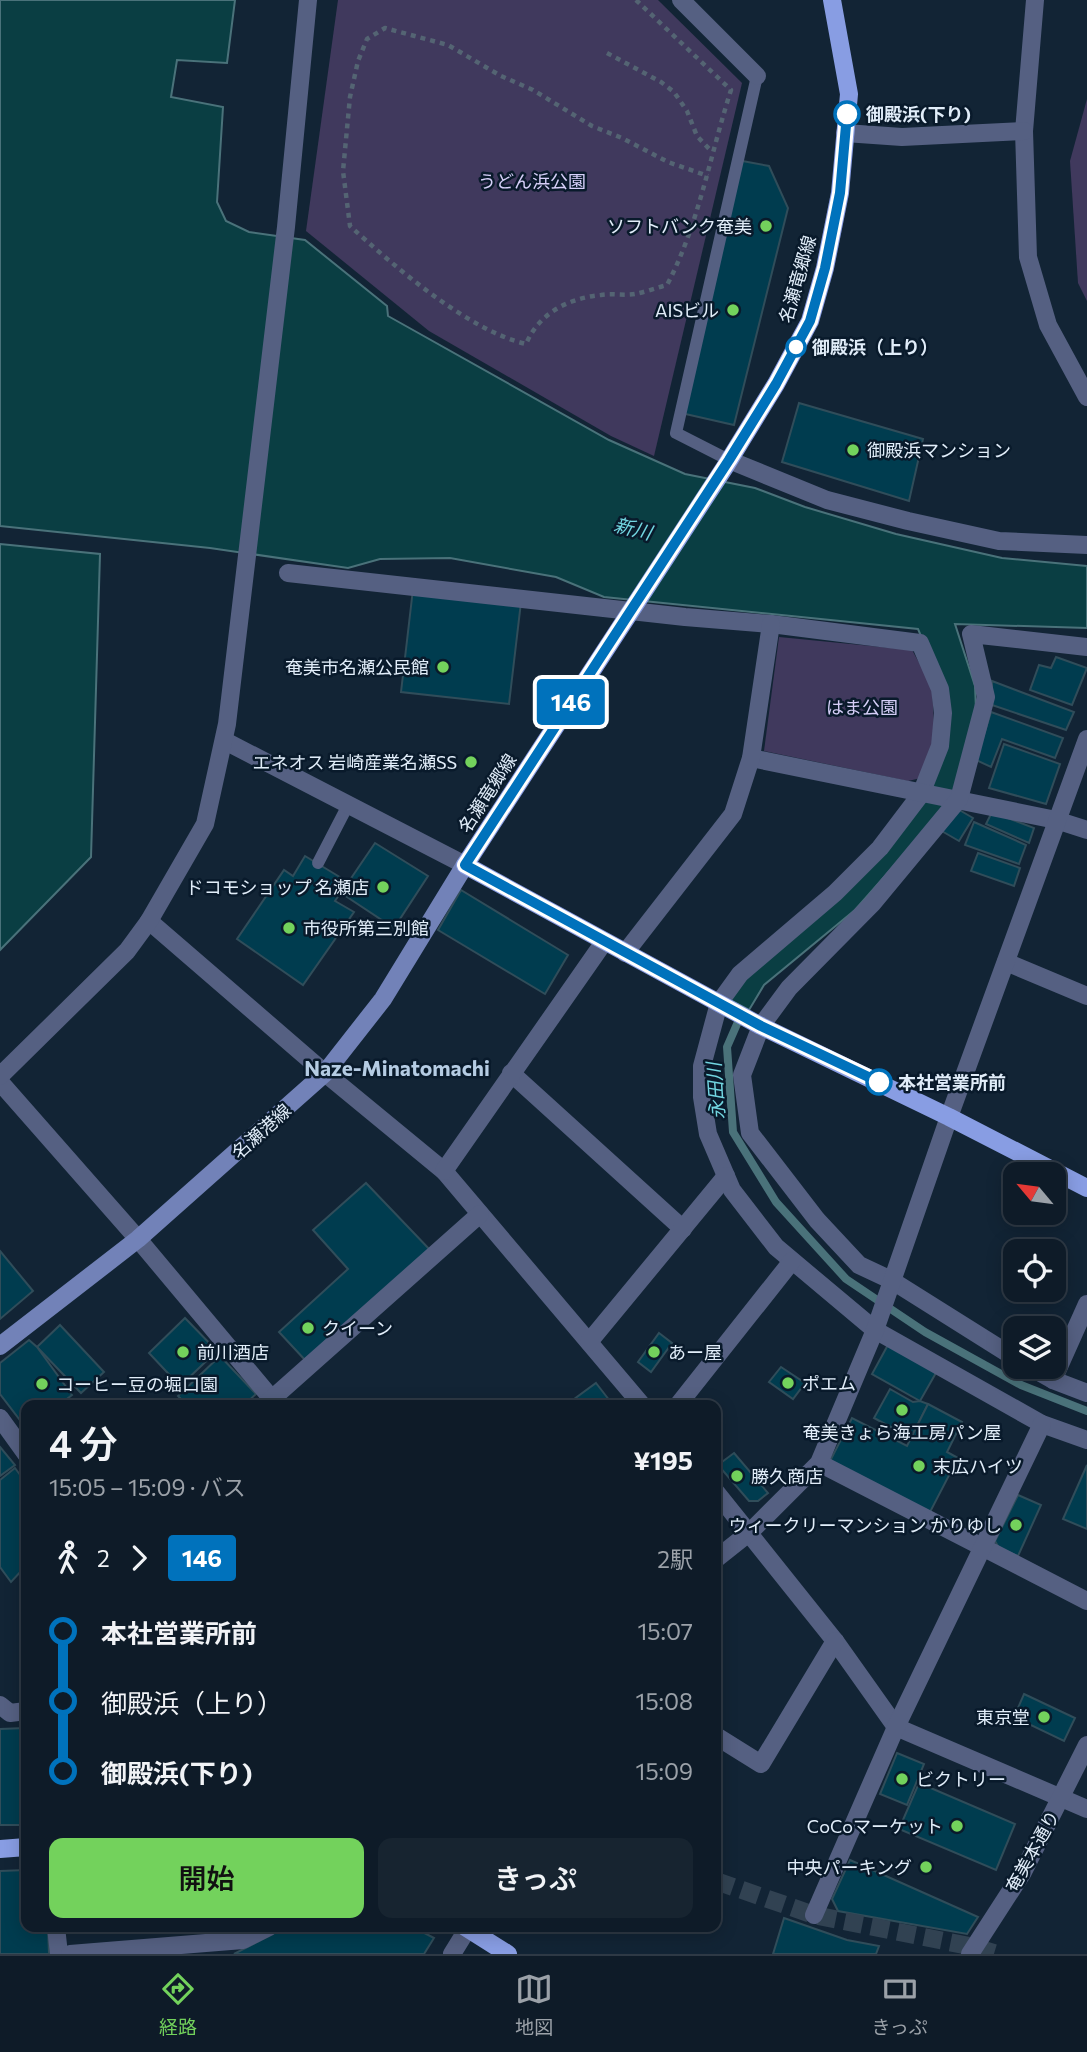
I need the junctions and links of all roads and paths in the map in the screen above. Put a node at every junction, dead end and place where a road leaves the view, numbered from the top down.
1 (308, 0) edge
2 (636, 0) edge
3 (681, 0) edge
4 (832, 0) edge
5 (1035, 0) edge
6 (607, 53) dead end
7 (757, 76) joint
8 (1024, 131) junction
9 (845, 133) junction
10 (713, 152) junction
11 (708, 176) junction
12 (1087, 397) edge
13 (727, 464) junction
14 (1087, 545) edge
15 (288, 573) dead end
16 (633, 606) junction
17 (771, 624) junction
18 (1087, 647) edge
19 (1087, 739) edge
20 (225, 741) junction
21 (751, 758) junction
22 (921, 794) junction
23 (959, 799) junction
24 (348, 805) junction
25 (1056, 820) junction
26 (1087, 830) edge
27 (318, 863) dead end
28 (465, 865) junction
29 (149, 921) junction
30 (604, 942) junction
31 (625, 953) junction
32 (1006, 962) junction
33 (1087, 996) edge
34 (719, 1003) junction
35 (761, 1026) junction
36 (325, 1073) junction
37 (511, 1073) junction
38 (0, 1076) edge
39 (0, 1082) edge
40 (949, 1116) junction
41 (444, 1171) junction
42 (726, 1176) junction
43 (1087, 1188) edge
44 (480, 1214) junction
45 (683, 1229) junction
46 (138, 1239) junction
47 (792, 1261) junction
48 (891, 1280) junction
49 (1087, 1304) edge
50 (875, 1330) junction
51 (589, 1342) junction
52 (0, 1346) edge
53 (1003, 1350) edge
54 (1053, 1380) joint
55 (1087, 1393) edge
56 (269, 1400) edge
57 (274, 1400) edge
58 (638, 1400) edge
59 (682, 1400) edge
60 (0, 1418) edge
61 (1042, 1424) junction
62 (1087, 1440) edge
63 (21, 1447) edge
64 (819, 1463) junction
65 (721, 1498) edge
66 (750, 1532) junction
67 (982, 1548) junction
68 (721, 1555) edge
69 (1087, 1601) edge
70 (835, 1641) junction
71 (0, 1704) edge
72 (21, 1712) edge
73 (896, 1727) junction
74 (721, 1739) edge
75 (1087, 1745) edge
76 (1062, 1798) junction
77 (1087, 1809) edge
78 (21, 1847) edge
79 (0, 1849) edge
80 (814, 1914) dead end
81 (57, 1932) edge
82 (259, 1932) edge
83 (463, 1932) edge
84 (474, 1932) edge
85 (59, 1954) edge
86 (70, 1954) edge
87 (452, 1954) edge
88 (508, 1954) edge
89 (970, 1954) edge

1 - 20 street
2 - 10 path
3 - 7 street
4 - 9 main road, 名瀬竜郷線
5 - 8 street
6 - 10 path
7 - 13 lane
8 - 9 street
8 - 12 street
9 - 13 main road, 名瀬竜郷線
10 - 11 path
11 - 11 path
13 - 14 street
13 - 16 main road, 名瀬竜郷線
15 - 16 street
16 - 17 street
16 - 28 main road, 名瀬竜郷線
17 - 21 street
17 - 22 street
18 - 23 street
19 - 25 street
20 - 24 street
20 - 29 street
21 - 22 street
21 - 31 street
22 - 23 street
22 - 34 street
23 - 25 street
23 - 35 street
24 - 27 lane
24 - 28 street
25 - 26 street
25 - 32 street
28 - 30 main road
28 - 36 main road, 名瀬港線
29 - 36 street
29 - 38 street
30 - 31 main road
30 - 37 street
31 - 34 main road
32 - 33 street
32 - 40 street
34 - 35 main road
34 - 42 street
35 - 40 main road
35 - 48 street
36 - 41 street
36 - 46 main road, 名瀬港線
37 - 41 street
37 - 45 street
39 - 46 street
40 - 43 main road
40 - 48 street
41 - 44 street
42 - 45 street
42 - 47 street
44 - 51 street
44 - 57 street
45 - 51 street
46 - 52 main road, 名瀬港線
46 - 56 street
47 - 50 street
47 - 59 street
48 - 50 street
48 - 53 street
49 - 54 street
50 - 61 street
50 - 64 street
51 - 58 street
54 - 55 street
60 - 63 street
61 - 62 street
61 - 67 street
64 - 66 street
64 - 67 street
65 - 66 street
66 - 68 street
66 - 70 street
67 - 69 street
67 - 73 street
70 - 73 street
70 - 74 street
71 - 72 street
73 - 76 street
73 - 80 street
75 - 76 street, 奄美本通り
76 - 77 street
76 - 89 street, 奄美本通り
78 - 79 main road
81 - 85 street
82 - 86 street
83 - 87 street
84 - 88 main road

